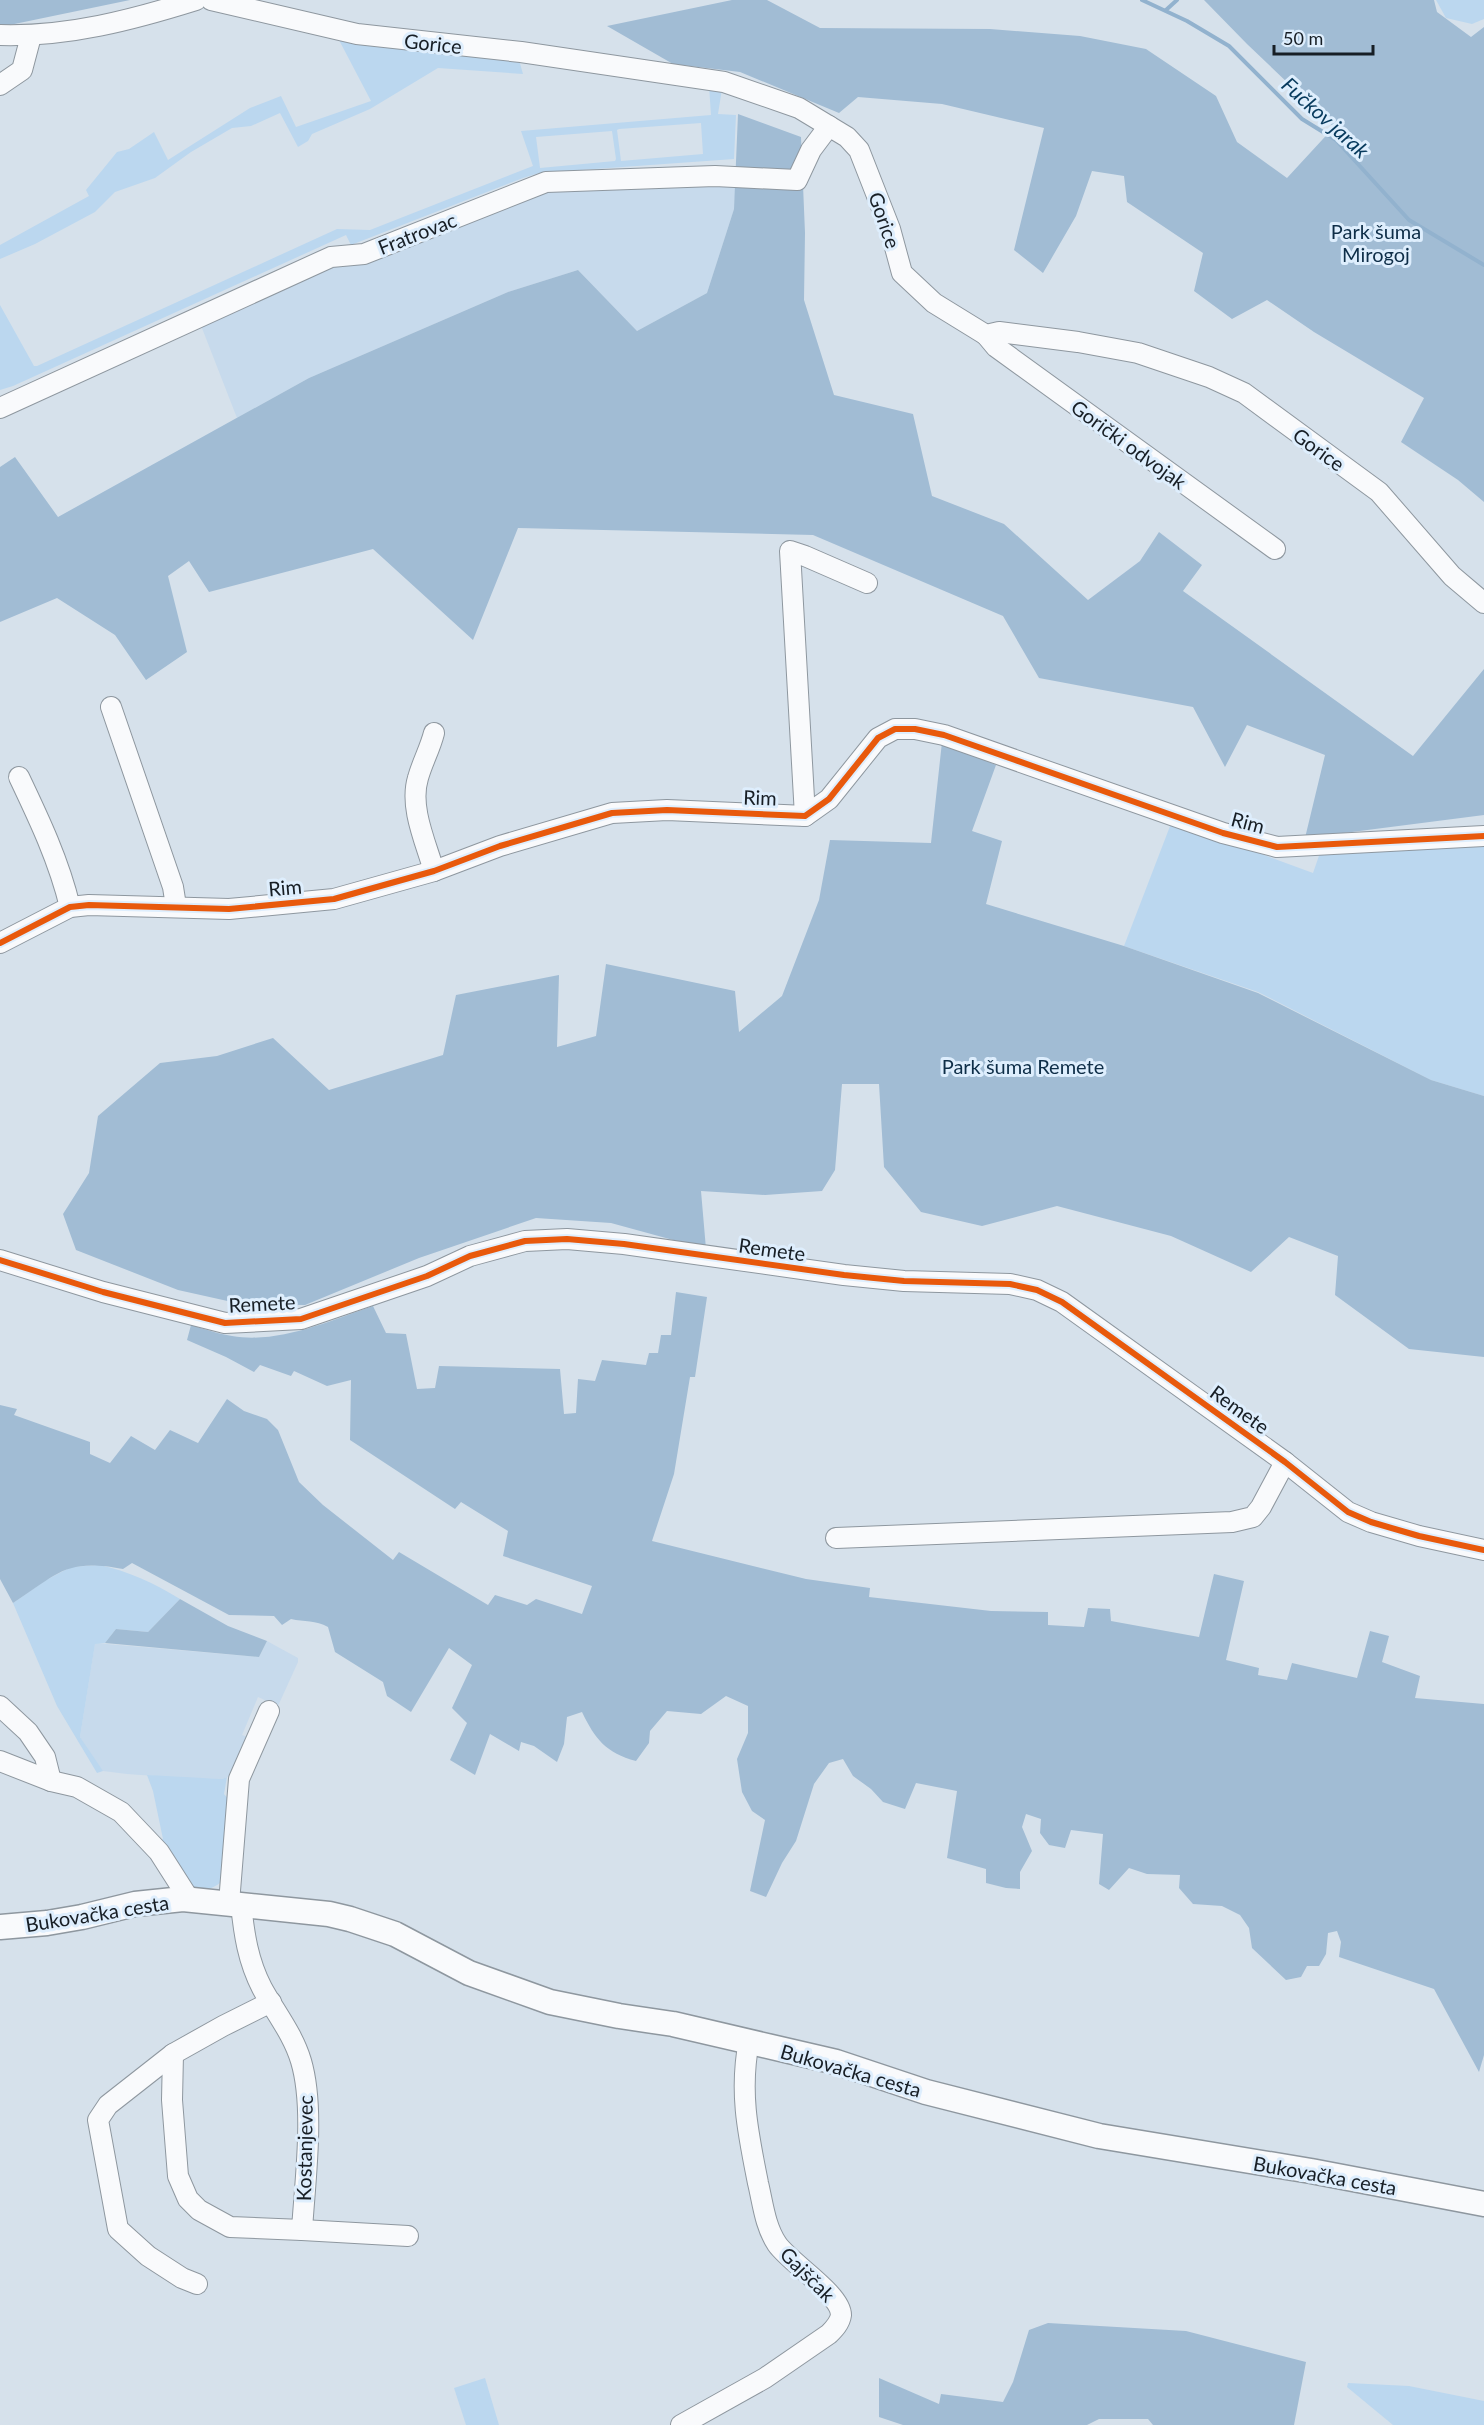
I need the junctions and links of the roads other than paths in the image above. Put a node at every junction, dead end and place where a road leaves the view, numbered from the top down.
1 (196, 0) edge
2 (211, 0) edge
3 (0, 35) edge
4 (31, 36) junction
5 (0, 85) edge
6 (829, 126) junction
7 (986, 335) junction
8 (0, 408) edge
9 (1275, 549) dead end
10 (867, 583) dead end
11 (1484, 603) edge
12 (111, 707) dead end
13 (434, 733) dead end
14 (19, 777) dead end
15 (805, 816) junction
16 (1484, 836) edge
17 (434, 871) junction
18 (176, 906) junction
19 (70, 907) junction
20 (0, 943) edge
21 (0, 1260) edge
22 (1285, 1462) junction
23 (836, 1538) dead end
24 (1484, 1550) edge
25 (0, 1706) edge
26 (269, 1711) dead end
27 (0, 1761) edge
28 (51, 1781) junction
29 (189, 1899) junction
30 (235, 1903) junction
31 (0, 1927) edge
32 (271, 2002) junction
33 (749, 2042) junction
34 (173, 2054) junction
35 (1484, 2204) edge
36 (302, 2230) junction
37 (408, 2236) dead end
38 (197, 2283) dead end
39 (681, 2425) edge

1 - 4 street
2 - 6 street, Gorice
3 - 4 street
4 - 5 street
6 - 7 street, Gorice
6 - 8 street, Fratrovac
7 - 9 street, Gorički odvojak
7 - 11 street, Gorice
10 - 15 street
12 - 18 street
13 - 17 street
14 - 19 street
15 - 16 street, Rim
15 - 17 street, Rim
17 - 18 street, Rim
18 - 19 street, Rim
19 - 20 street, Rim
21 - 22 street, Remete
22 - 23 street
22 - 24 street, Remete
25 - 28 street
26 - 30 street
27 - 28 street
28 - 29 street
29 - 30 main road, Bukovačka cesta
29 - 31 main road, Bukovačka cesta
30 - 32 street, Kostanjevec
30 - 33 main road, Bukovačka cesta
32 - 34 street
32 - 36 street, Kostanjevec
33 - 35 main road, Bukovačka cesta
33 - 39 street, Gajščak
34 - 36 street, Kostanjevec
34 - 38 street
36 - 37 street, Kostanjevec

